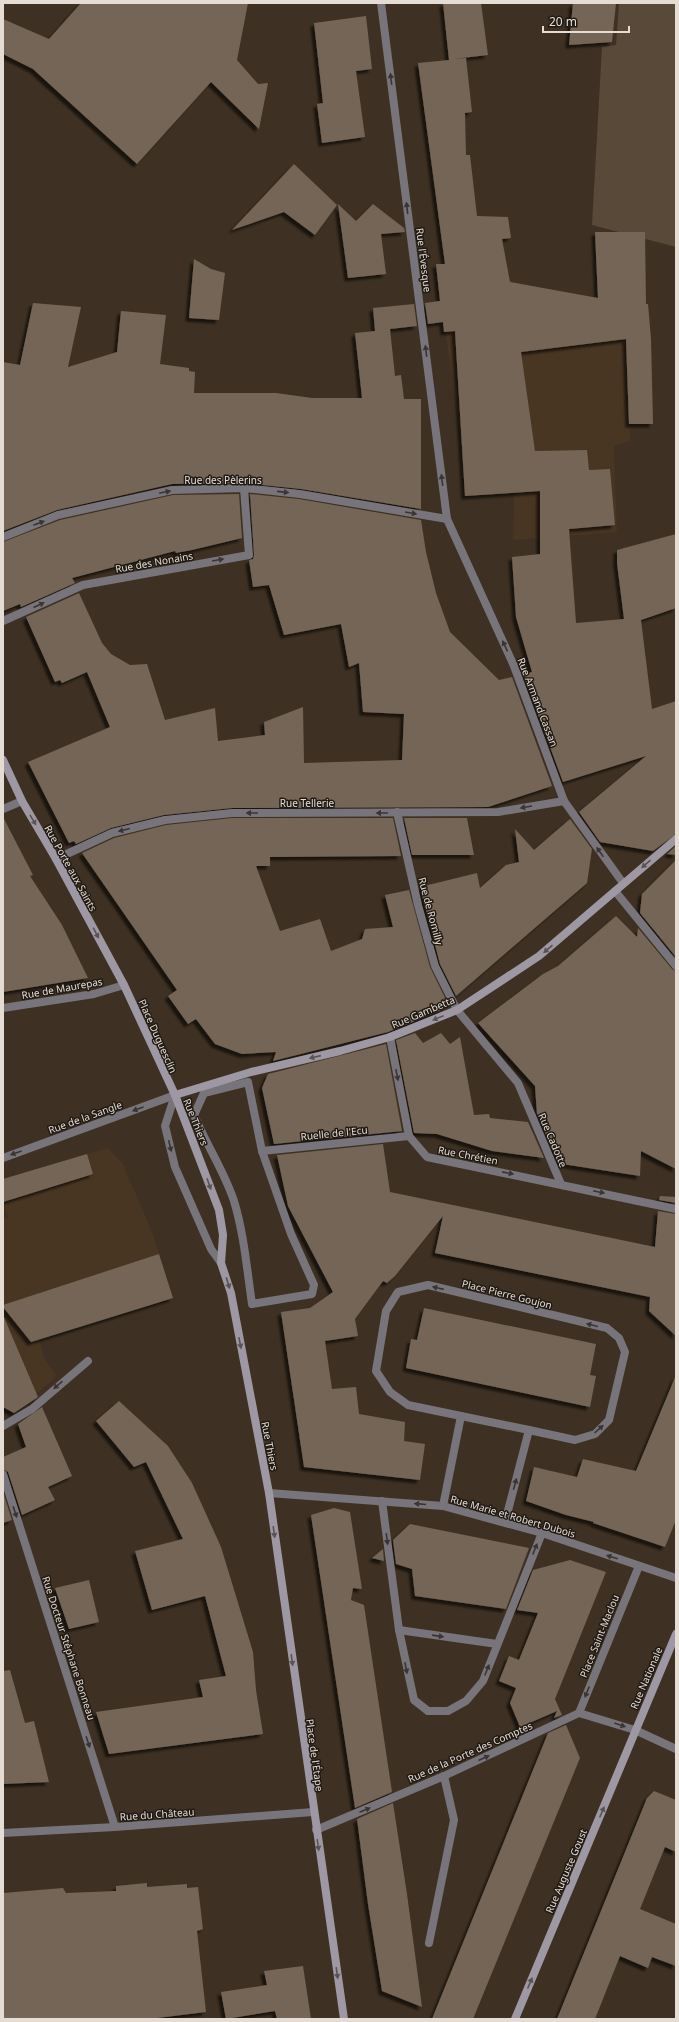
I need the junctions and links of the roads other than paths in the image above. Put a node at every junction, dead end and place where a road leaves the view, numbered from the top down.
1 (381, 3) edge
2 (244, 488) junction
3 (447, 519) junction
4 (3, 537) edge
5 (3, 621) edge
6 (3, 760) edge
7 (564, 800) junction
8 (22, 801) junction
9 (3, 809) edge
10 (397, 812) junction
11 (676, 839) edge
12 (56, 859) junction
13 (623, 883) junction
14 (615, 891) junction
15 (676, 966) edge
16 (124, 985) junction
17 (3, 1008) edge
18 (457, 1010) junction
19 (390, 1037) junction
20 (175, 1095) junction
21 (409, 1136) junction
22 (262, 1151) junction
23 (3, 1158) edge
24 (561, 1184) junction
25 (676, 1209) edge
26 (221, 1263) junction
27 (88, 1361) dead end
28 (461, 1416) junction
29 (3, 1426) edge
30 (529, 1430) junction
31 (3, 1474) edge
32 (269, 1493) junction
33 (382, 1501) junction
34 (443, 1506) junction
35 (505, 1522) junction
36 (542, 1533) junction
37 (639, 1566) junction
38 (676, 1578) edge
39 (399, 1630) junction
40 (676, 1634) edge
41 (498, 1644) junction
42 (579, 1714) junction
43 (635, 1730) junction
44 (676, 1749) edge
45 (444, 1776) junction
46 (313, 1812) junction
47 (115, 1827) junction
48 (316, 1830) junction
49 (3, 1833) edge
50 (429, 1943) dead end
51 (344, 2019) edge
52 (515, 2019) edge

3 -> 1 street, Rue l'Évesque
2 -> 3 street, Rue des Pèlerins
4 -> 2 street, Rue des Pèlerins
5 -> 2 street, Rue des Nonains
7 -> 3 street, Rue Armand Cassan
6 - 8 main road, Rue Porte aux Saints
7 -> 10 street, Rue Tellerie
13 -> 7 street, Rue Armand Cassan
8 - 9 street
8 -> 12 main road, Rue Porte aux Saints
10 -> 12 street, Rue Tellerie
10 - 18 street, Rue de Romilly
11 -> 13 main road, Rue Gambetta
12 -> 16 main road, Rue Porte aux Saints
13 - 14 main road, Rue Gambetta
14 - 15 street
14 -> 18 main road, Rue Gambetta
16 - 17 street, Rue de Maurepas
16 - 20 main road, Place Duguesclin
18 -> 19 main road, Rue Gambetta
18 - 24 street, Rue Cadotte
19 -> 20 main road, Rue Gambetta
19 -> 21 street, Rue Chrétien
20 -> 23 street, Rue de la Sangle
20 -> 26 main road, Rue Thiers
20 -> 26 street, Rue Thiers
21 - 22 street, Ruelle de l'Ecu
21 -> 24 street, Rue Chrétien
22 - 22 street
24 -> 25 street, Rue Cadotte
26 -> 32 main road, Rue Thiers
27 -> 29 street
28 - 30 street, Place Pierre Goujon
30 -> 28 street, Place Pierre Goujon
28 - 34 street
35 -> 30 street
31 -> 47 street, Rue Docteur Stéphane Bonneau
32 - 33 street, Rue Marie et Robert Dubois
32 -> 46 main road, Place de l'Étape
34 -> 33 street, Rue Marie et Robert Dubois
33 -> 39 street
34 - 35 street, Rue Marie et Robert Dubois
35 - 36 street, Rue Marie et Robert Dubois
37 -> 36 street, Rue Marie et Robert Dubois
41 -> 36 street
37 - 38 street, Rue Marie et Robert Dubois
37 -> 42 street, Place Saint-Maclou
39 -> 41 street
39 -> 41 street
40 - 43 main road, Rue Nationale
42 -> 43 street
45 -> 42 street, Rue de la Porte des Comptes
43 - 44 street
52 -> 43 main road, Rue Auguste Goust
48 -> 45 street, Rue de la Porte des Comptes
45 - 50 street
46 - 47 street, Rue du Château
46 - 48 main road, Place de l'Étape
47 - 49 street, Rue du Château
48 -> 51 main road, Place de l'Étape

